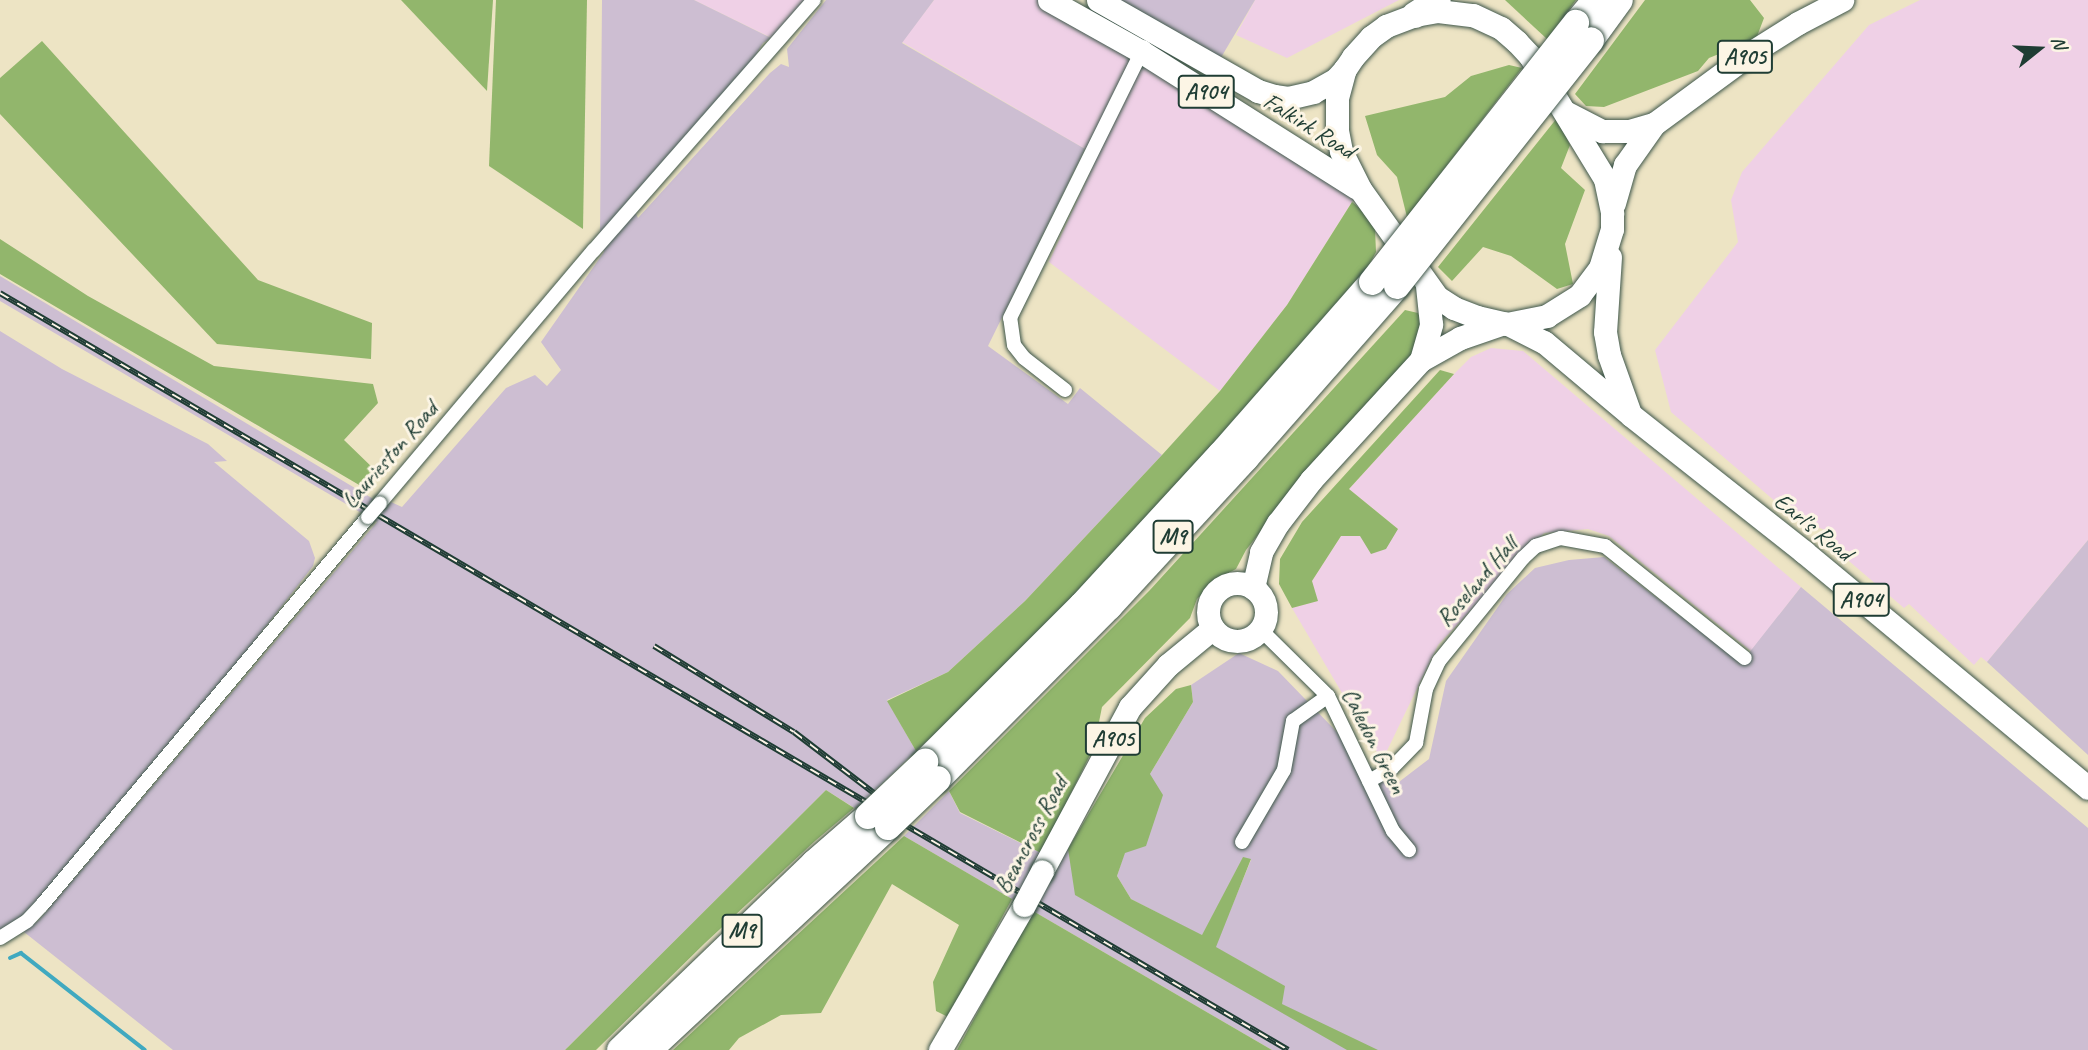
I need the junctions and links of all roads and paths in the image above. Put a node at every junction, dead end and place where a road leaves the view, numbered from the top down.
1 (814, 0) edge
2 (1049, 0) edge
3 (1098, 0) edge
4 (1438, 0) edge
5 (1595, 0) edge
6 (1620, 0) edge
7 (1842, 0) edge
8 (1415, 15) junction
9 (1152, 31) junction
10 (1584, 32) junction
11 (1142, 52) junction
12 (1345, 69) junction
13 (1562, 110) junction
14 (1654, 124) junction
15 (1360, 189) junction
16 (1612, 221) junction
17 (1427, 286) junction
18 (1505, 323) junction
19 (1421, 360) junction
20 (1065, 390) dead end
21 (1632, 416) junction
22 (1253, 588) junction
23 (1213, 628) junction
24 (1261, 630) junction
25 (1745, 658) dead end
26 (1328, 696) junction
27 (1369, 781) junction
28 (2088, 788) edge
29 (878, 822) junction
30 (1242, 842) dead end
31 (1409, 849) dead end
32 (0, 938) edge
33 (620, 1050) edge
34 (649, 1050) edge
35 (940, 1050) edge

1 - 32 street, Laurieston Road, bridge
2 - 11 main road, Falkirk Road / A904
3 - 9 main road, Falkirk Road / A904
4 - 8 highway
5 - 10 highway, M9
6 - 10 highway, M9
7 - 14 main road, A905
8 - 12 main road
8 - 13 main road
9 - 11 street
9 - 12 main road, Falkirk Road / A904
10 - 29 highway, M9, bridge
11 - 15 main road, Falkirk Road / A904
11 - 20 street
12 - 15 main road
13 - 14 main road, A905
13 - 16 main road
14 - 16 main road, A905
15 - 17 main road
16 - 18 main road
16 - 21 main road, Earl's Road
17 - 18 main road, Earl's Road
17 - 19 main road
18 - 19 main road
18 - 21 main road, Earl's Road
19 - 22 main road
21 - 28 main road, Earl's Road / A904
22 - 23 main road
22 - 24 main road
23 - 24 main road
23 - 35 main road, Beancross Road / A905, bridge
24 - 26 street, Caledon Green
25 - 27 street, Roseland Hall
26 - 27 street, Caledon Green
26 - 30 street
27 - 31 street, Caledon Green
29 - 33 highway, M9
29 - 34 highway, M9

